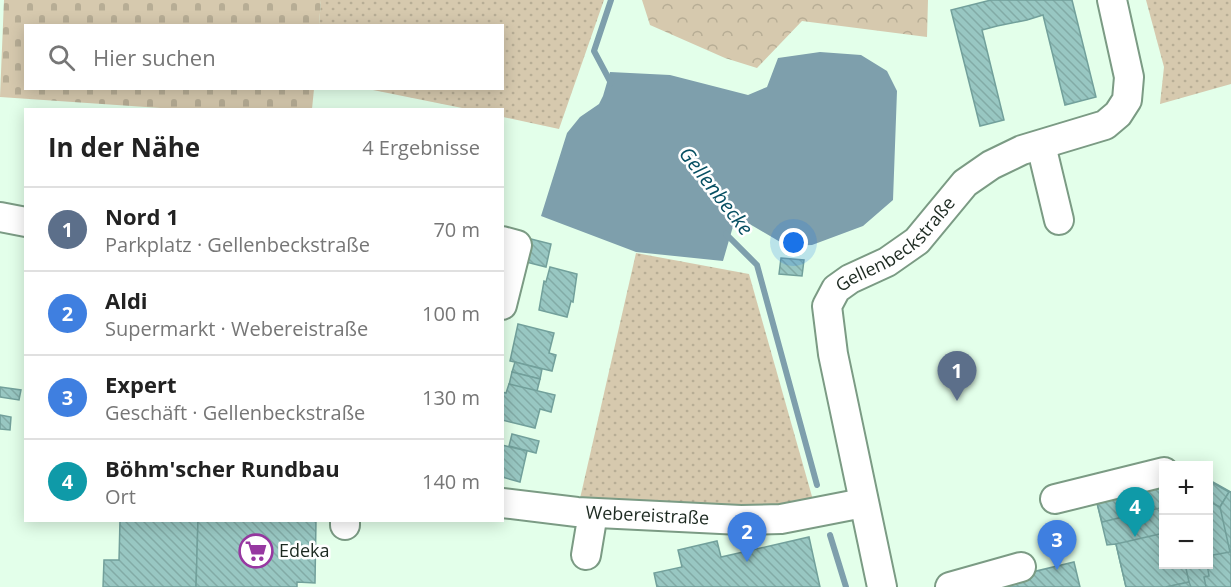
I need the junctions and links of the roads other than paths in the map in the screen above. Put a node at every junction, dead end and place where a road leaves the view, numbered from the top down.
1 (1112, 0) edge
2 (1041, 145) junction
3 (0, 217) edge
4 (1059, 220) dead end
5 (24, 222) edge
6 (504, 242) edge
7 (504, 297) edge
8 (1159, 473) edge
9 (1055, 499) dead end
10 (504, 503) edge
11 (863, 503) junction
12 (593, 513) junction
13 (586, 555) dead end
14 (1022, 567) dead end
15 (882, 587) edge
16 (951, 587) edge

1 - 2 street, Gellenbeckstraße
2 - 4 street
2 - 11 street, Gellenbeckstraße
3 - 5 street
6 - 7 street
8 - 9 street
10 - 12 street, Webereistraße
11 - 12 street, Webereistraße
11 - 15 street, Gellenbeckstraße
12 - 13 street
14 - 16 street

